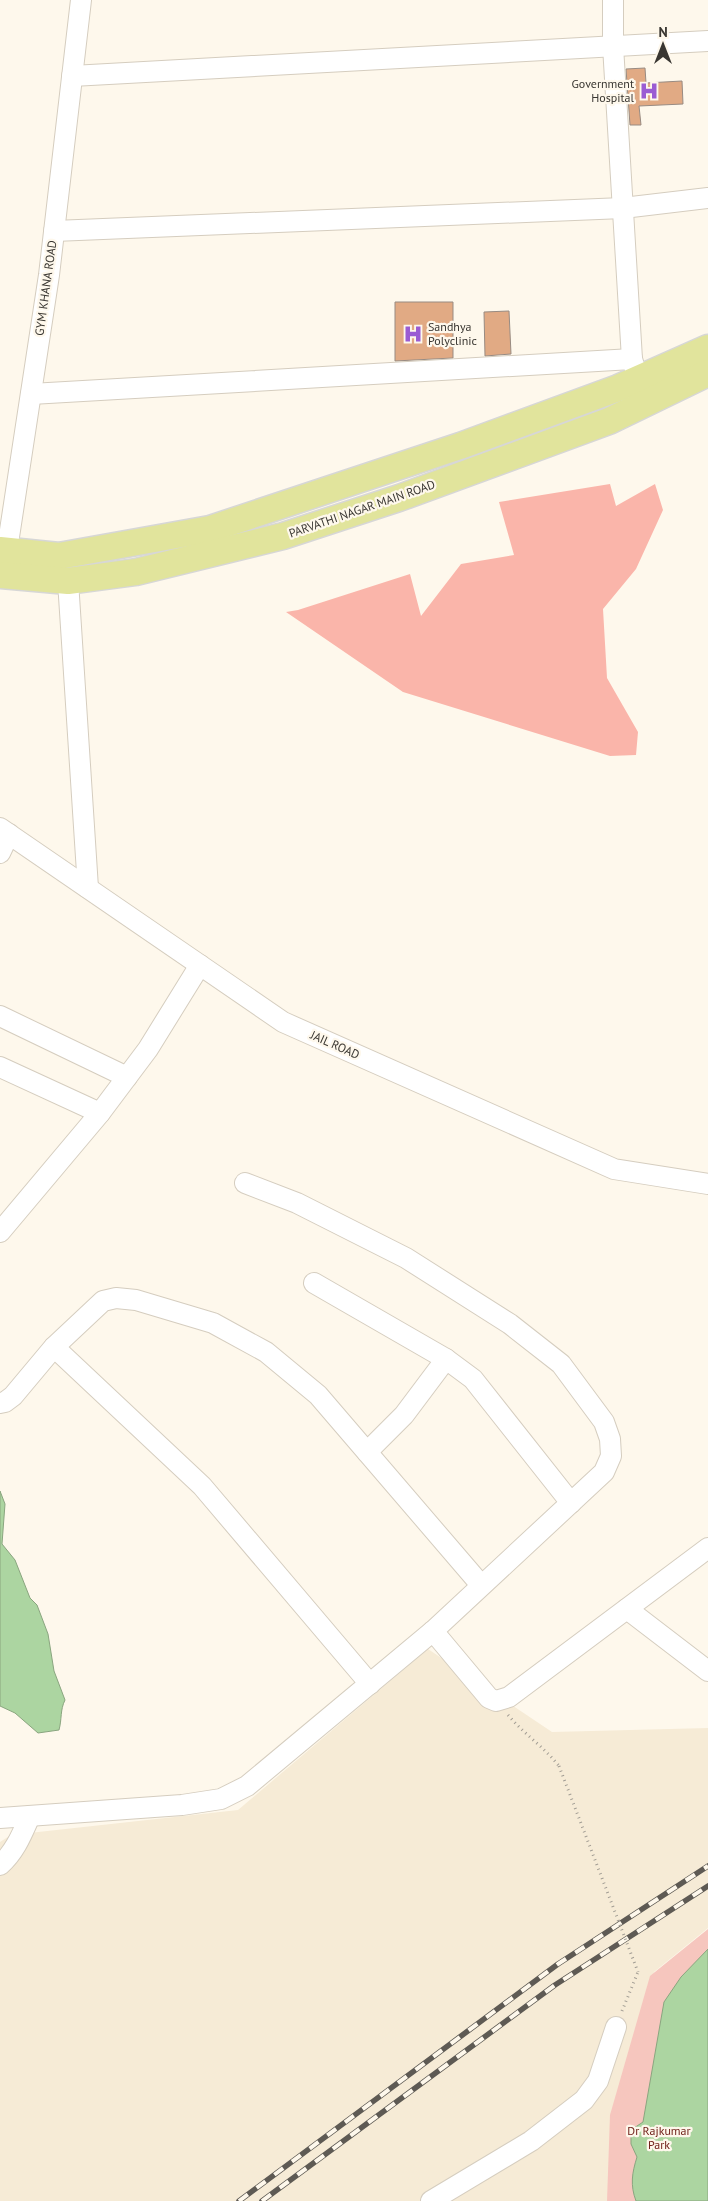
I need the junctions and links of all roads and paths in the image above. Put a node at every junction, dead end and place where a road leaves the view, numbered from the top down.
1 (81, 0) edge
2 (612, 0) edge
3 (708, 41) edge
4 (613, 46) junction
5 (72, 76) junction
6 (708, 198) edge
7 (623, 208) junction
8 (54, 231) junction
9 (708, 348) edge
10 (635, 370) junction
11 (708, 373) edge
12 (31, 394) junction
13 (636, 408) junction
14 (2, 563) edge
15 (68, 581) junction
16 (5, 831) edge
17 (0, 853) edge
18 (88, 888) junction
19 (200, 965) junction
20 (0, 1016) edge
21 (0, 1067) edge
22 (127, 1077) junction
23 (100, 1114) junction
24 (245, 1183) dead end
25 (708, 1184) edge
26 (4, 1220) edge
27 (314, 1283) dead end
28 (54, 1347) junction
29 (446, 1359) junction
30 (0, 1403) edge
31 (367, 1452) junction
32 (570, 1503) junction
33 (708, 1548) edge
34 (481, 1585) junction
35 (627, 1609) junction
36 (433, 1631) junction
37 (708, 1671) edge
38 (370, 1684) junction
39 (496, 1701) junction
40 (30, 1816) junction
41 (0, 1818) edge
42 (0, 1865) edge
43 (616, 2027) joint
44 (431, 2201) edge

1 - 5 street, GYM KHANA ROAD
2 - 4 street
3 - 4 street
4 - 5 street
4 - 7 street
5 - 8 street, GYM KHANA ROAD
6 - 7 street
7 - 8 street
7 - 10 street
8 - 12 street, GYM KHANA ROAD
9 - 10 main road
10 - 12 street
10 - 13 street
10 - 14 main road
11 - 13 main road, PARVATHI NAGAR MAIN ROAD
12 - 14 street, GYM KHANA ROAD
13 - 15 main road, PARVATHI NAGAR MAIN ROAD
14 - 15 main road, PARVATHI NAGAR MAIN ROAD
15 - 18 street
16 - 17 street
16 - 18 street, JAIL ROAD
18 - 19 street, JAIL ROAD
19 - 22 street
19 - 25 street, JAIL ROAD
20 - 22 street
21 - 23 street
22 - 23 street
23 - 26 street
24 - 32 street
27 - 29 street
28 - 30 street
28 - 31 street
28 - 38 street
29 - 31 street
29 - 32 street
31 - 34 street
32 - 34 street
33 - 35 street
34 - 36 street
35 - 37 street
35 - 39 street
36 - 38 street
36 - 39 street
38 - 40 street
39 - 43 path, bridge
40 - 41 street
40 - 42 street
43 - 44 street

